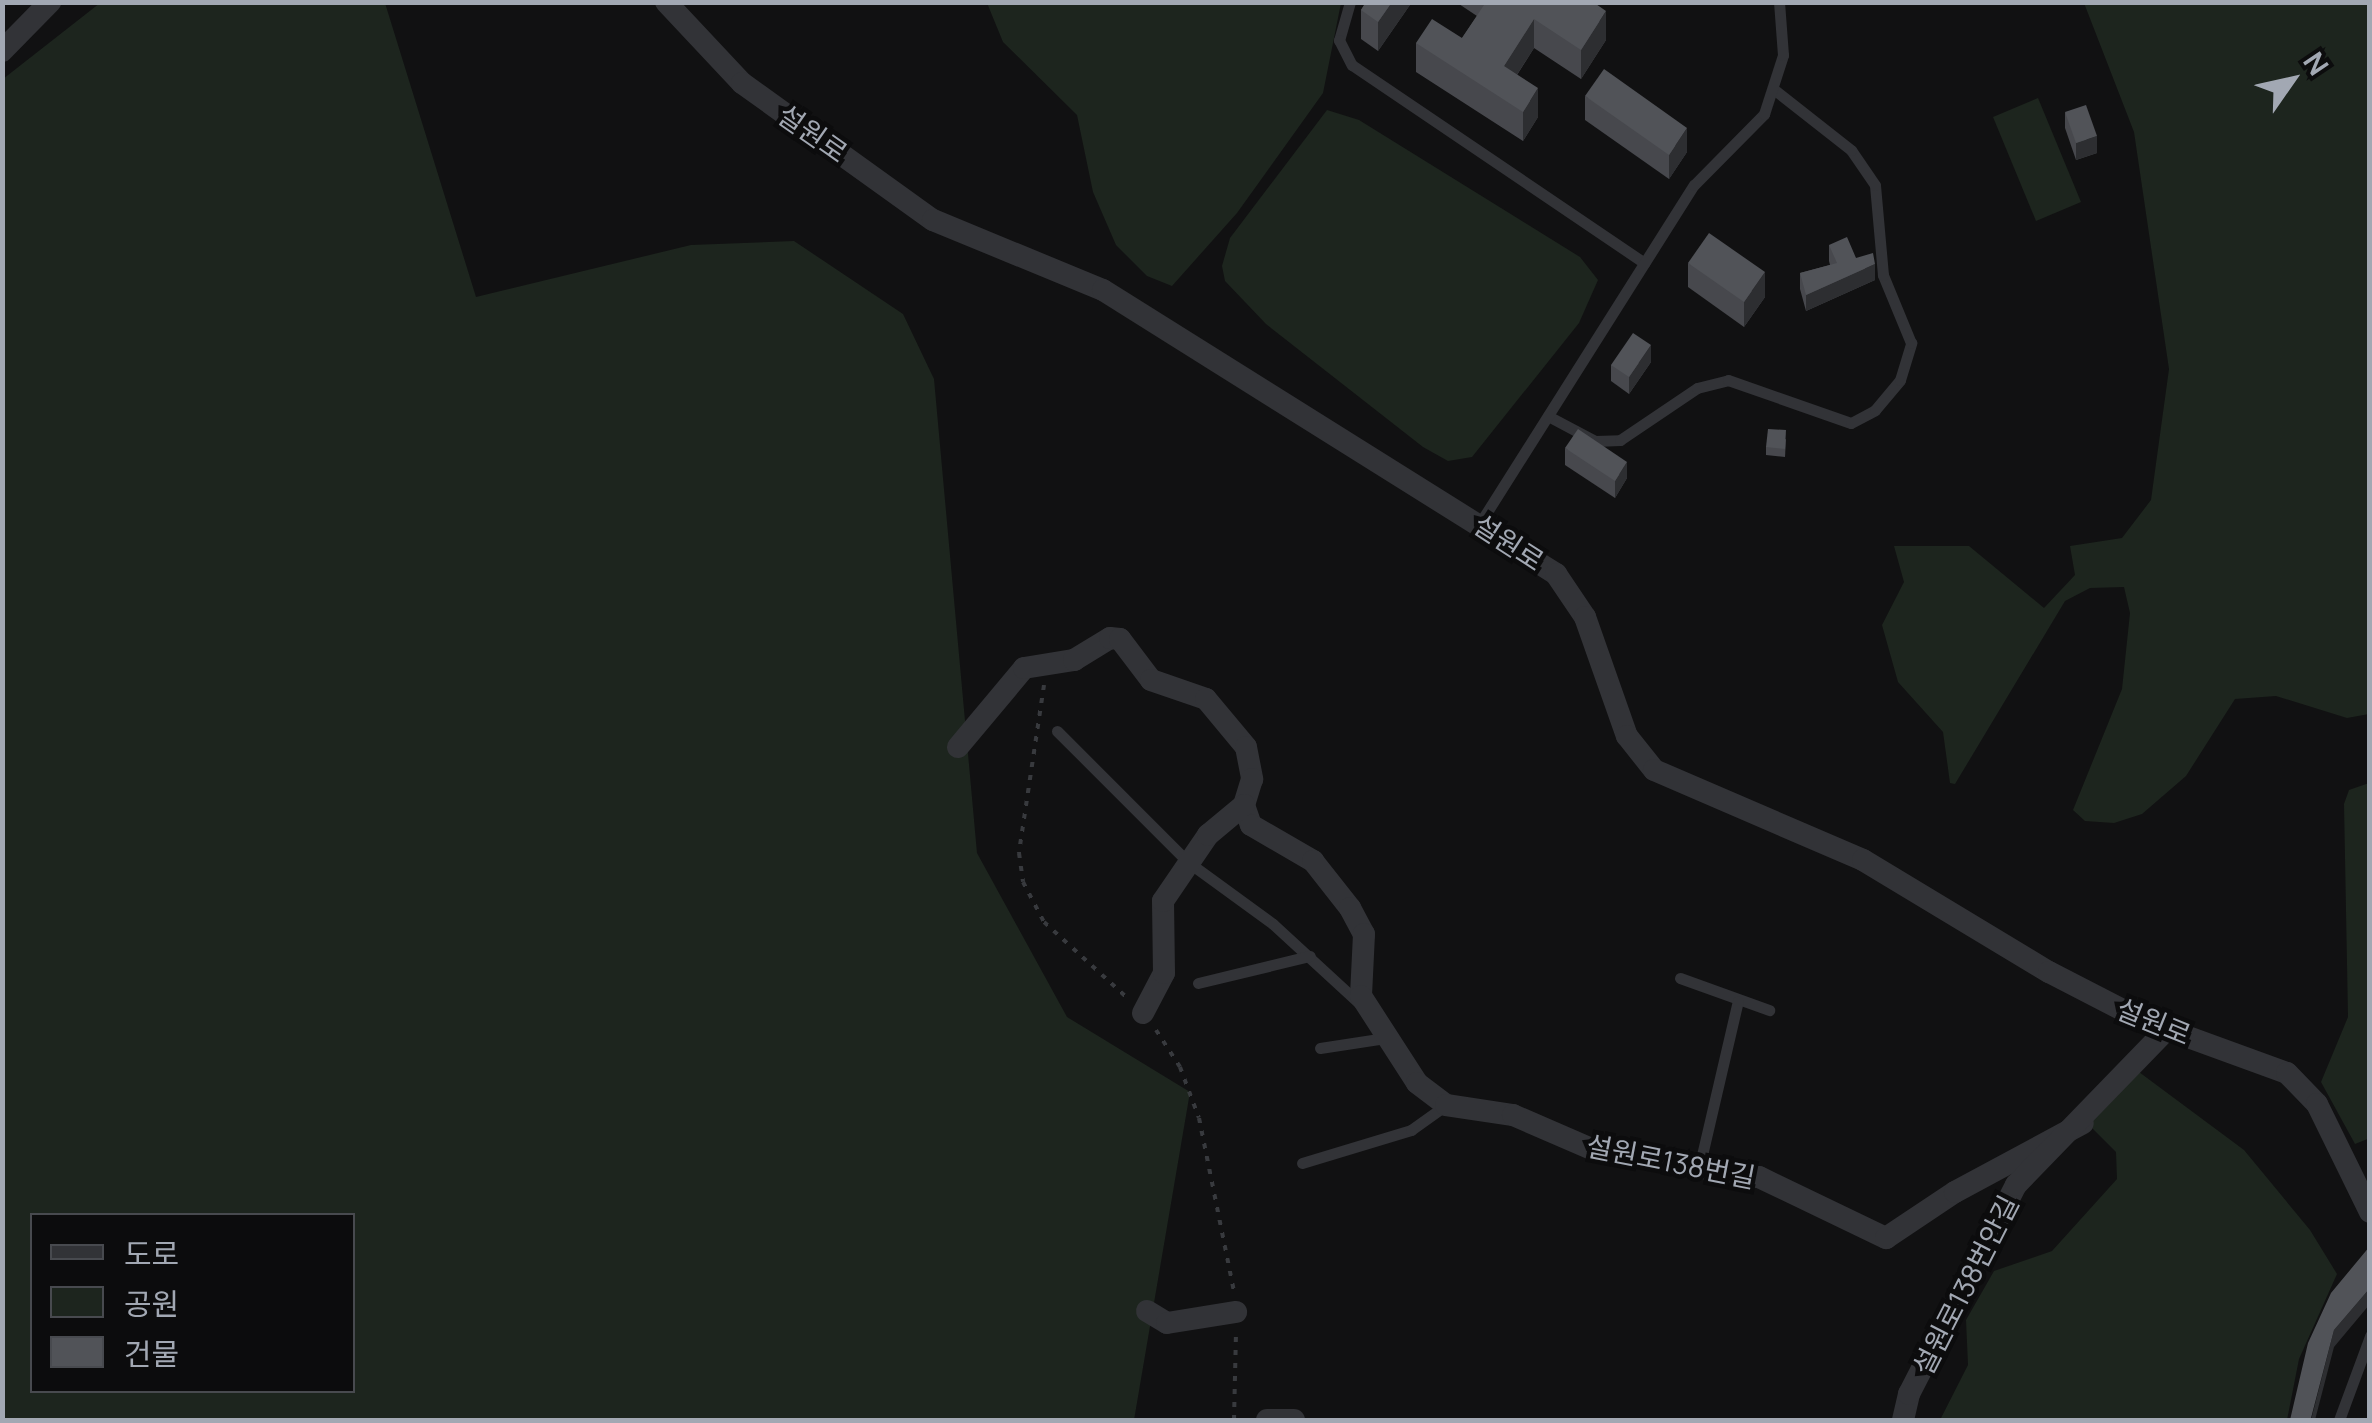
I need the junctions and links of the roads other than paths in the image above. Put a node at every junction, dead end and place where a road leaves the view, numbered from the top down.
1 (50, 2) edge
2 (666, 2) edge
3 (1350, 2) edge
4 (1779, 2) edge
5 (2, 51) edge
6 (1776, 92) junction
7 (1644, 264) junction
8 (1548, 416) junction
9 (1480, 523) junction
10 (1057, 731) dead end
11 (958, 748) dead end
12 (1244, 805) junction
13 (1188, 862) junction
14 (1310, 956) junction
15 (1680, 978) dead end
16 (1198, 983) dead end
17 (1738, 1001) junction
18 (1770, 1010) dead end
19 (1143, 1013) road end
20 (1370, 1014) junction
21 (2167, 1030) junction
22 (1384, 1038) junction
23 (1320, 1048) dead end
24 (1446, 1105) junction
25 (2082, 1123) junction
26 (1302, 1163) dead end
27 (1699, 1168) junction
28 (2370, 1212) edge
29 (1146, 1310) dead end
30 (1236, 1312) road end
31 (2370, 1336) edge
32 (1268, 1420) edge
33 (1294, 1420) edge
34 (1903, 1420) edge
35 (2339, 1420) edge

1 - 5 street
2 - 9 street, 설원로
3 - 7 lane
4 - 6 lane
6 - 7 lane
6 - 8 lane
7 - 8 lane
8 - 9 lane
9 - 21 street, 설원로
10 - 13 lane
11 - 12 street
12 - 13 street
12 - 20 street
13 - 14 lane
13 - 19 street
14 - 16 lane
14 - 20 lane
15 - 17 lane
17 - 18 lane
17 - 27 lane
20 - 22 street
21 - 25 street, 설원로138번안길
21 - 28 street, 설원로
22 - 23 lane
22 - 24 street
24 - 26 lane
24 - 27 street, 설원로138번길
25 - 27 street, 설원로138번길
25 - 34 street, 설원로138번안길
29 - 30 street
31 - 35 lane
32 - 33 street

